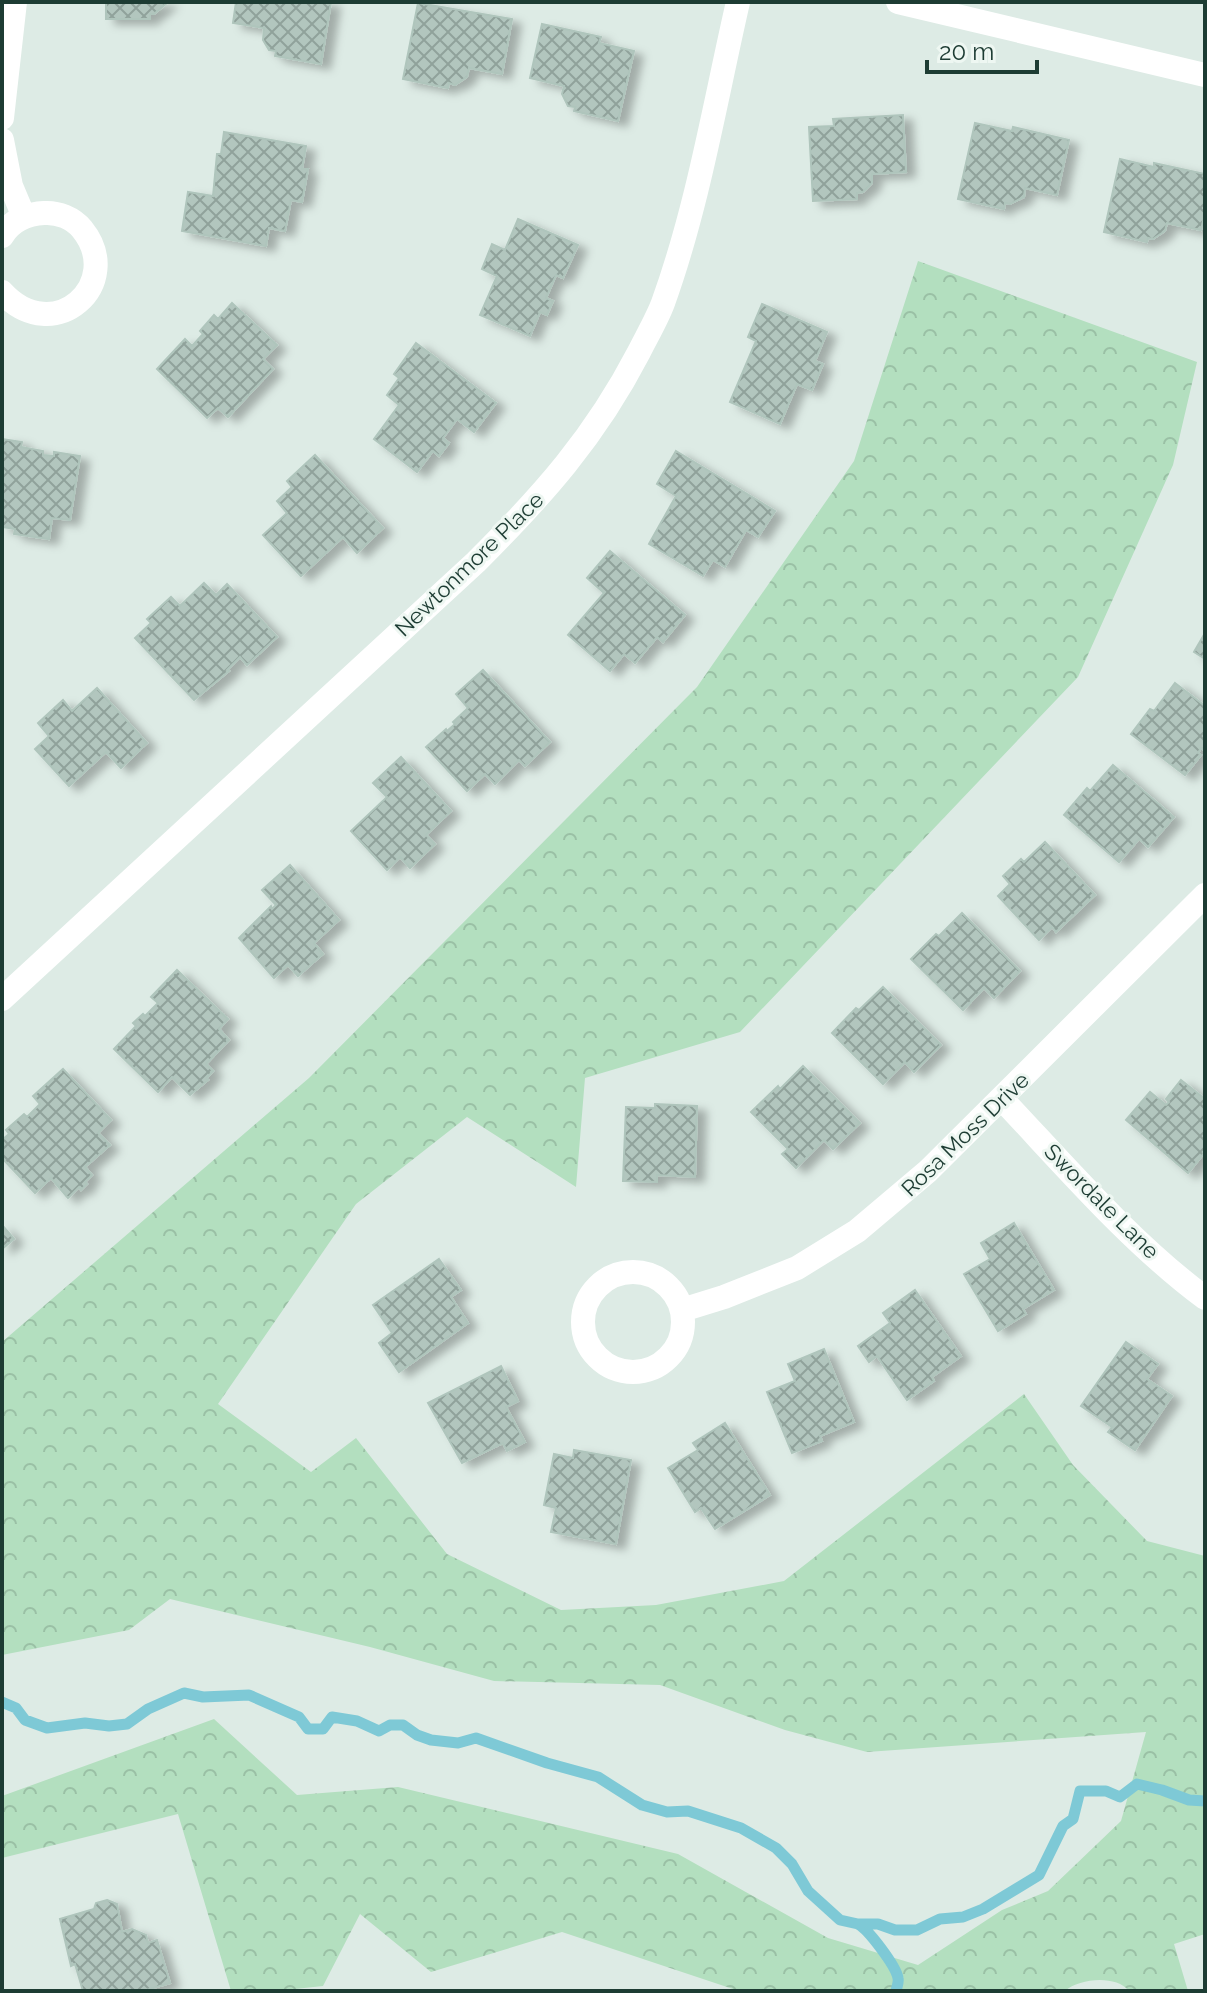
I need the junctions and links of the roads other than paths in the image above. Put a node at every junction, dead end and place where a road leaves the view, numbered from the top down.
1 (15, 2) edge
2 (738, 2) edge
3 (898, 2) edge
4 (1205, 75) edge
5 (2, 118) edge
6 (2, 140) edge
7 (24, 217) junction
8 (2, 236) edge
9 (2, 292) edge
10 (1205, 895) edge
11 (2, 999) edge
12 (1002, 1099) junction
13 (1205, 1298) edge
14 (682, 1310) junction

1 - 5 street
2 - 11 street, Newtonmore Place
3 - 4 street
6 - 7 street
7 - 8 street
7 - 9 street
10 - 12 street, Rosa Moss Drive
12 - 13 street, Swordale Lane
12 - 14 street, Rosa Moss Drive
14 - 14 street

